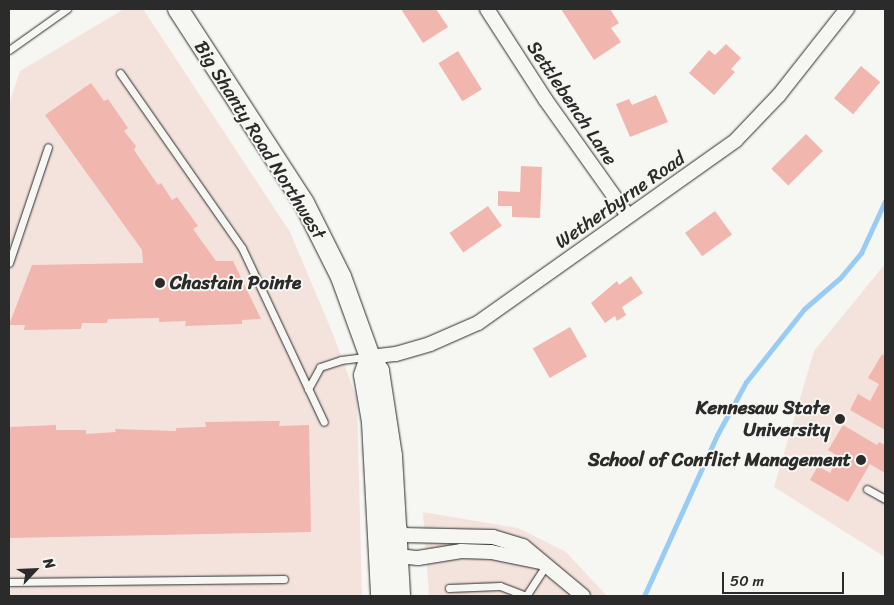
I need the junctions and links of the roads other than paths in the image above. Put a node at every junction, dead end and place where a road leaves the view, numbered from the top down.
1 (66, 9) edge
2 (178, 9) edge
3 (487, 9) edge
4 (847, 9) edge
5 (9, 50) edge
6 (120, 72) dead end
7 (48, 147) dead end
8 (628, 216) junction
9 (9, 263) edge
10 (370, 356) junction
11 (308, 389) junction
12 (324, 422) dead end
13 (373, 445) junction
14 (867, 489) dead end
15 (885, 499) edge
16 (395, 518) junction
17 (398, 556) junction
18 (544, 564) junction
19 (284, 579) dead end
20 (9, 582) edge
21 (449, 588) dead end
22 (381, 596) edge
23 (400, 596) edge
24 (582, 596) edge

1 - 5 lane
2 - 10 street, Big Shanty Road Northwest
3 - 8 street, Settlebench Lane
4 - 8 street, Wetherbyrne Road
6 - 11 lane
7 - 9 lane
8 - 10 street, Wetherbyrne Road
10 - 11 lane
10 - 13 street
10 - 16 street, Big Shanty Road Northwest
11 - 12 lane
13 - 17 street
13 - 22 street
14 - 15 lane
16 - 17 street, Big Shanty Road Northwest
16 - 18 street
17 - 18 street
17 - 23 street, Big Shanty Road Northwest
18 - 21 lane
18 - 24 street
19 - 20 lane

